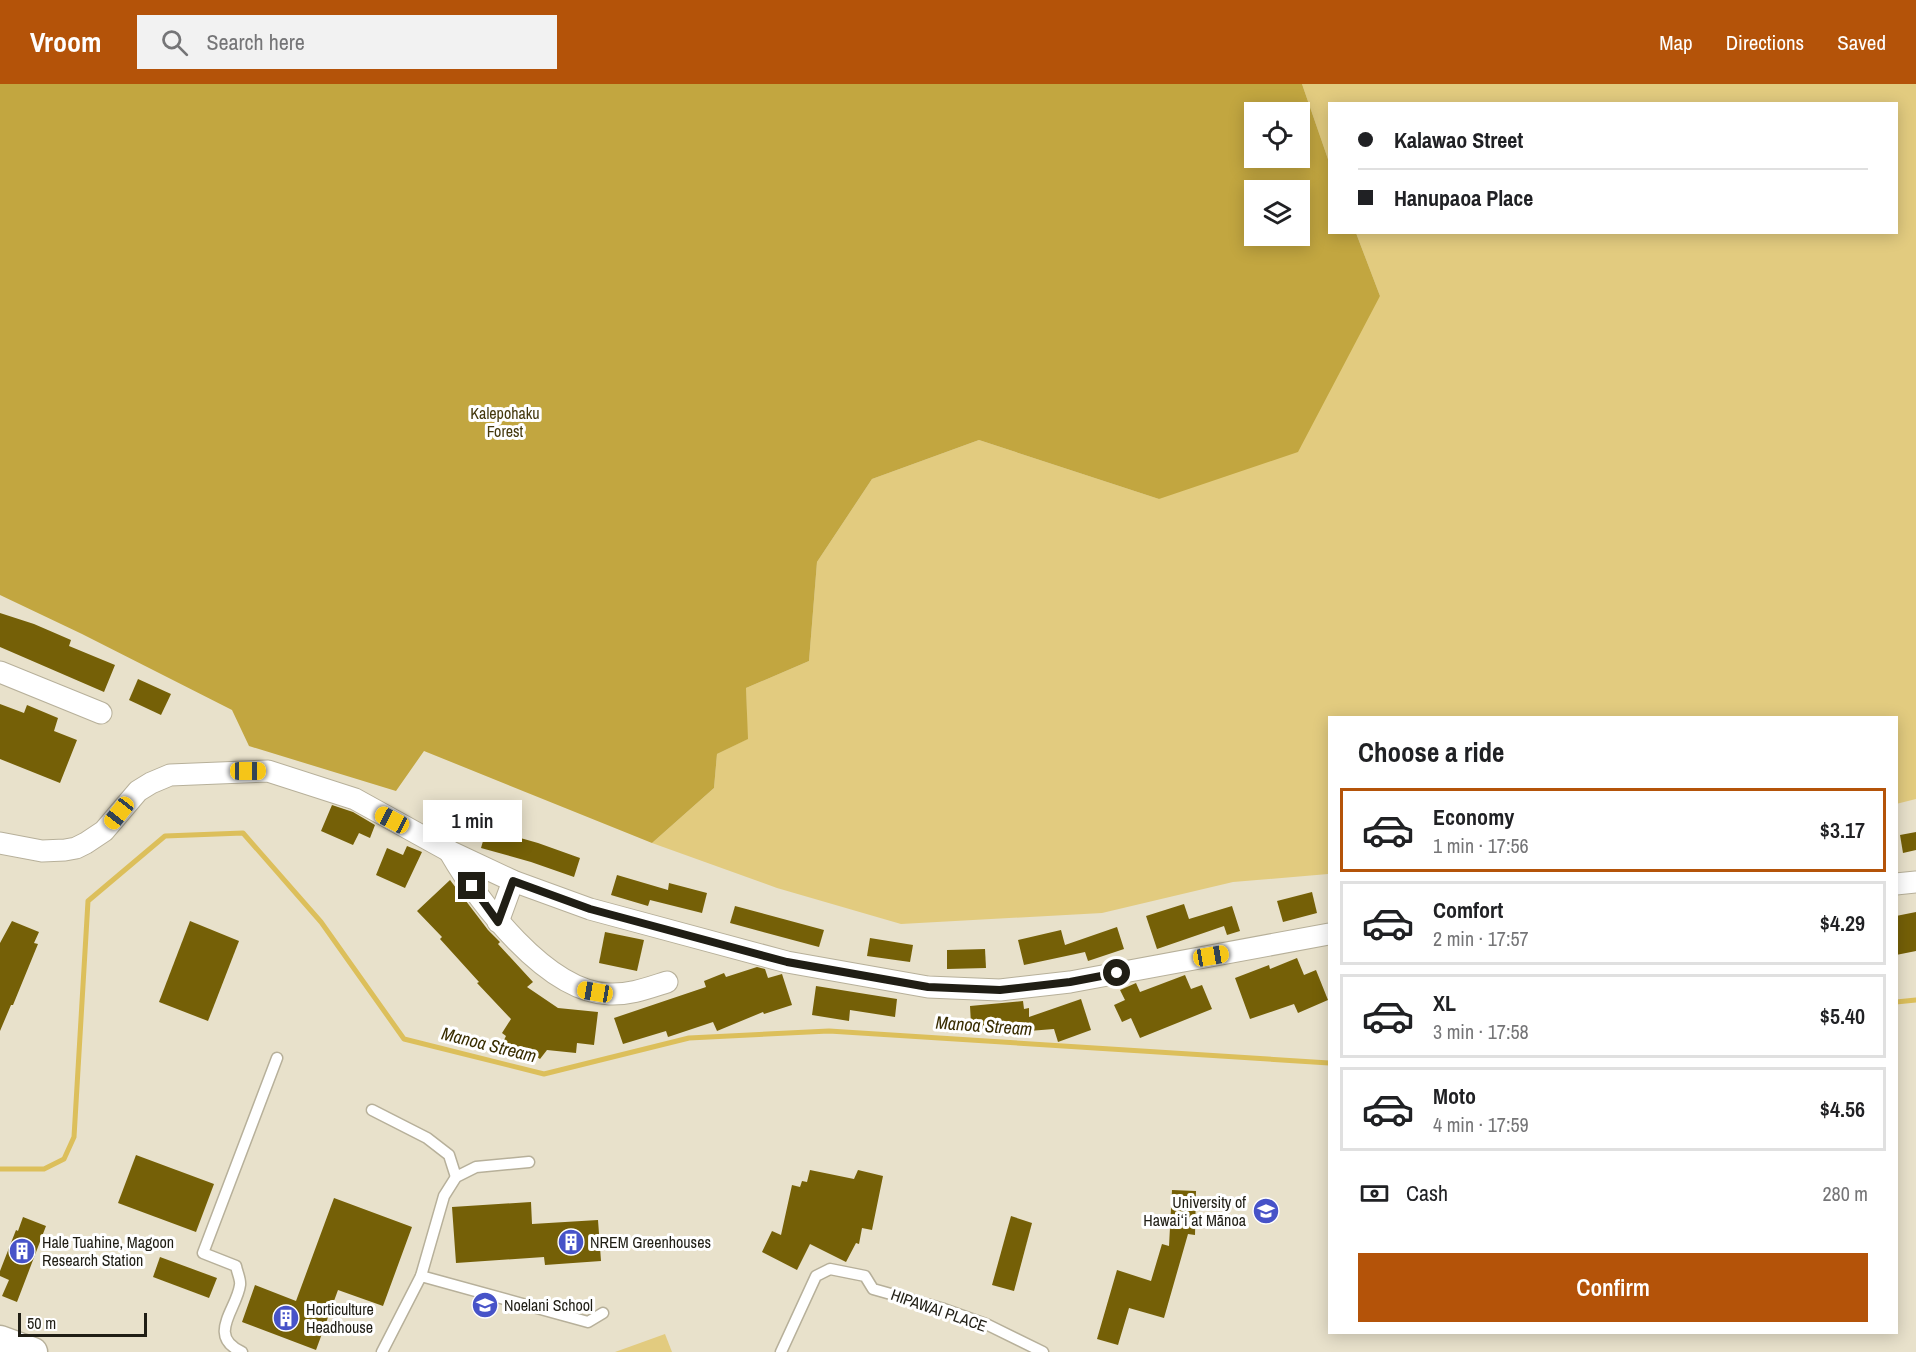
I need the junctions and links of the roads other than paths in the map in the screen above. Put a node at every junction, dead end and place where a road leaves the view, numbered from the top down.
1 (0, 672) edge
2 (101, 713) dead end
3 (0, 843) edge
4 (449, 850) junction
5 (513, 881) junction
6 (1916, 882) edge
7 (1898, 884) edge
8 (498, 922) junction
9 (1328, 934) edge
10 (667, 982) dead end
11 (277, 1058) dead end
12 (372, 1110) dead end
13 (529, 1162) dead end
14 (456, 1177) junction
15 (421, 1276) junction
16 (603, 1313) dead end
17 (0, 1340) edge
18 (33, 1352) edge
19 (242, 1352) edge
20 (382, 1352) edge
21 (781, 1352) edge
22 (1043, 1352) edge

1 - 2 street
3 - 4 street
4 - 5 street
4 - 8 street
5 - 8 street
5 - 9 street
6 - 7 street
8 - 10 street
11 - 19 lane
12 - 14 lane
13 - 14 lane
14 - 15 lane
15 - 16 lane
15 - 20 lane
17 - 18 street
21 - 22 lane, HIPAWAI PLACE

